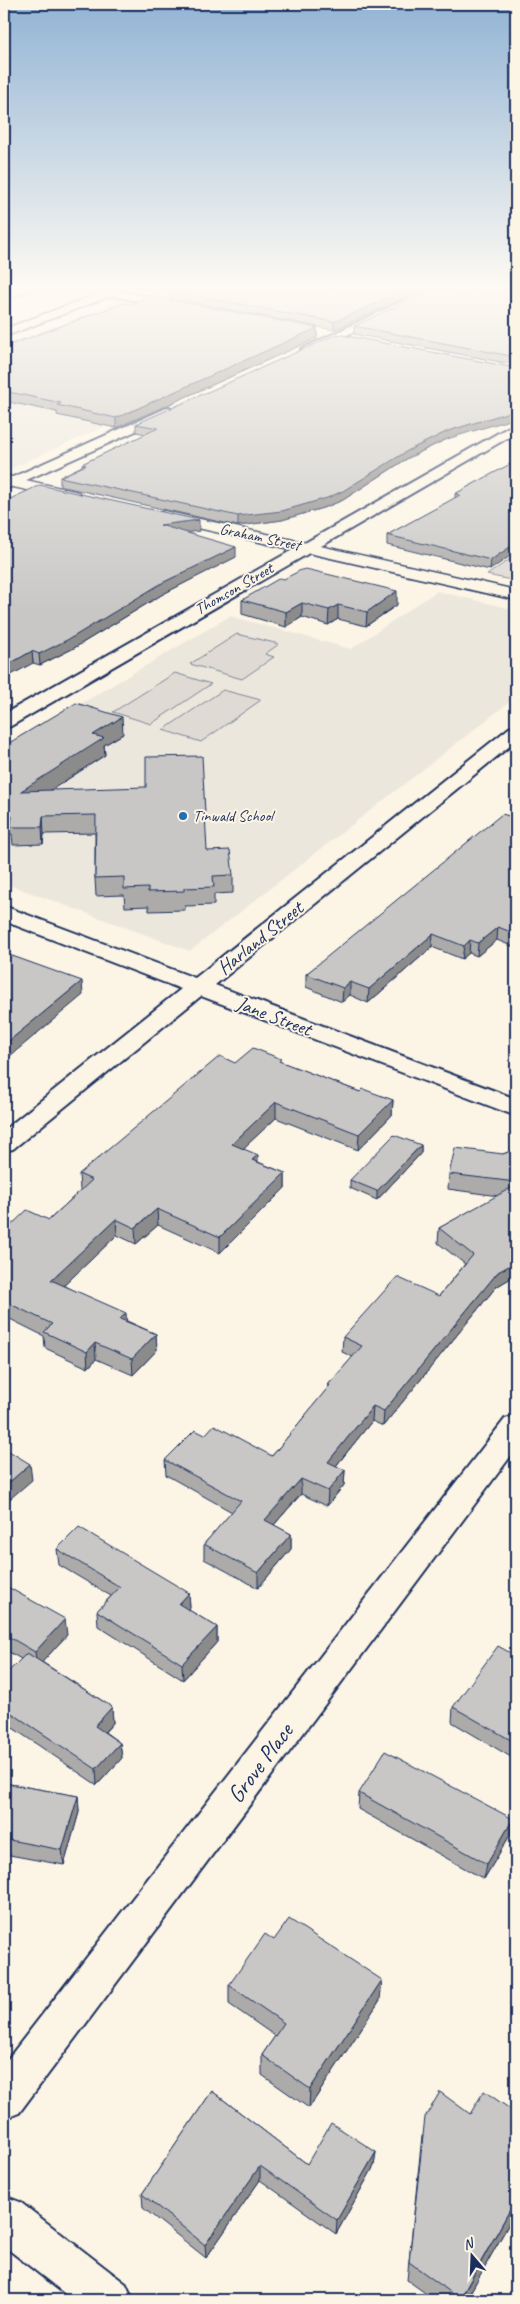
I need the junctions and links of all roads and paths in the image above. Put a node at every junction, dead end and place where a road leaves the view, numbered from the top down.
1 (180, 406) edge
2 (516, 427) edge
3 (7, 482) edge
4 (90, 499) edge
5 (148, 512) edge
6 (307, 547) junction
7 (516, 595) edge
8 (4, 722) edge
9 (516, 732) edge
10 (4, 913) edge
11 (198, 988) junction
12 (516, 1108) edge
13 (4, 1143) edge
14 (516, 1427) edge
15 (4, 2098) edge
16 (4, 2218) edge
17 (110, 2300) edge

1 - 3 street
2 - 6 street, Thomson Street
3 - 4 main road
5 - 6 main road, Graham Street
6 - 7 main road, Graham Street
6 - 8 street, Thomson Street
9 - 11 street, Harland Street
10 - 11 street, Jane Street
11 - 12 street, Jane Street
11 - 13 street, Harland Street
14 - 15 street, Grove Place
16 - 17 street

